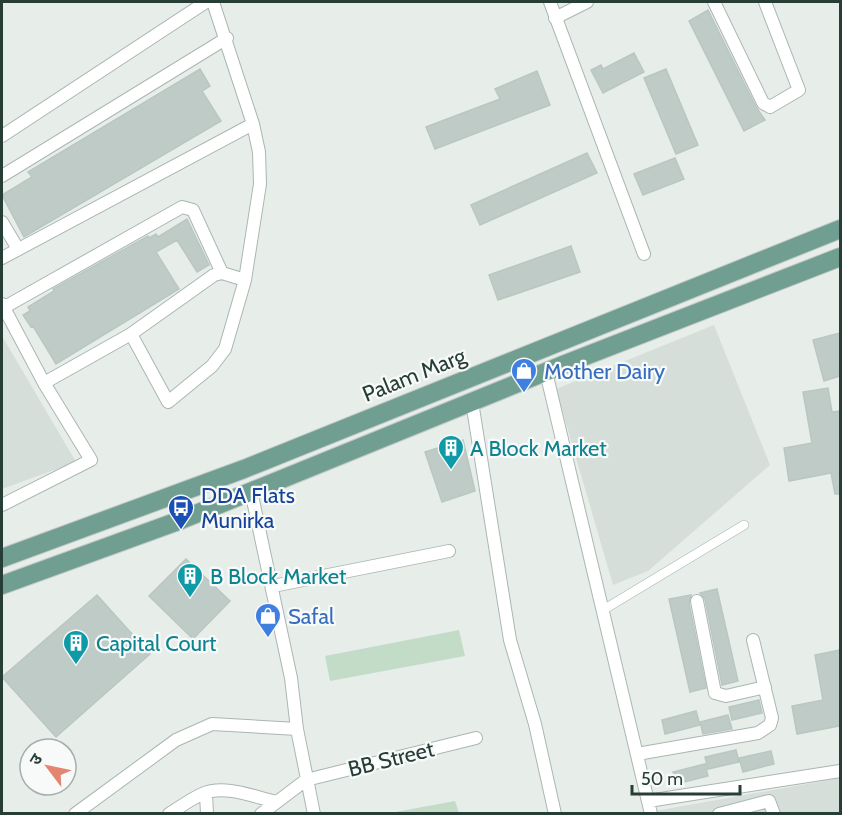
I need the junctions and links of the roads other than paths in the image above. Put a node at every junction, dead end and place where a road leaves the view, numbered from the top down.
1 (206, 2) edge
2 (213, 2) edge
3 (550, 2) edge
4 (587, 2) edge
5 (714, 2) edge
6 (765, 2) edge
7 (555, 18) junction
8 (227, 38) junction
9 (253, 124) junction
10 (2, 136) edge
11 (2, 176) edge
12 (2, 222) edge
13 (840, 229) edge
14 (18, 249) junction
15 (644, 254) dead end
16 (840, 257) edge
17 (2, 258) edge
18 (222, 273) junction
19 (245, 280) junction
20 (2, 306) edge
21 (131, 334) junction
22 (546, 372) junction
23 (44, 383) junction
24 (472, 402) junction
25 (251, 491) junction
26 (2, 505) edge
27 (744, 525) dead end
28 (449, 551) dead end
29 (2, 558) edge
30 (2, 585) edge
31 (273, 586) junction
32 (697, 601) dead end
33 (603, 610) junction
34 (753, 640) dead end
35 (765, 687) junction
36 (297, 729) junction
37 (476, 738) dead end
38 (637, 754) junction
39 (840, 771) edge
40 (306, 780) junction
41 (206, 793) junction
42 (277, 802) junction
43 (650, 807) edge
44 (75, 813) edge
45 (170, 813) edge
46 (207, 813) edge
47 (261, 813) edge
48 (314, 813) edge
49 (555, 813) edge
50 (719, 813) edge
51 (774, 813) edge

1 - 10 street
2 - 8 street
3 - 7 street
4 - 7 street
5 - 6 street
7 - 15 street
8 - 9 street
8 - 11 street
9 - 14 street
9 - 19 street
12 - 14 street
13 - 29 main road, Palam Marg
14 - 17 street
16 - 22 main road, Palam Marg
18 - 19 street
18 - 20 street
18 - 21 street
19 - 21 street
20 - 23 street
21 - 23 street
22 - 24 main road, Palam Marg
22 - 33 street
23 - 26 street
24 - 25 main road, Palam Marg
24 - 49 street
25 - 30 main road, Palam Marg
25 - 31 street
27 - 33 street
28 - 31 street
31 - 36 street
32 - 35 street
33 - 38 street
34 - 35 street
35 - 38 street
36 - 40 street
36 - 44 street
37 - 40 street, BB Street
38 - 43 street
39 - 43 street
40 - 42 street
40 - 48 street
41 - 42 street
41 - 45 street
41 - 46 street
42 - 47 street
50 - 51 street

